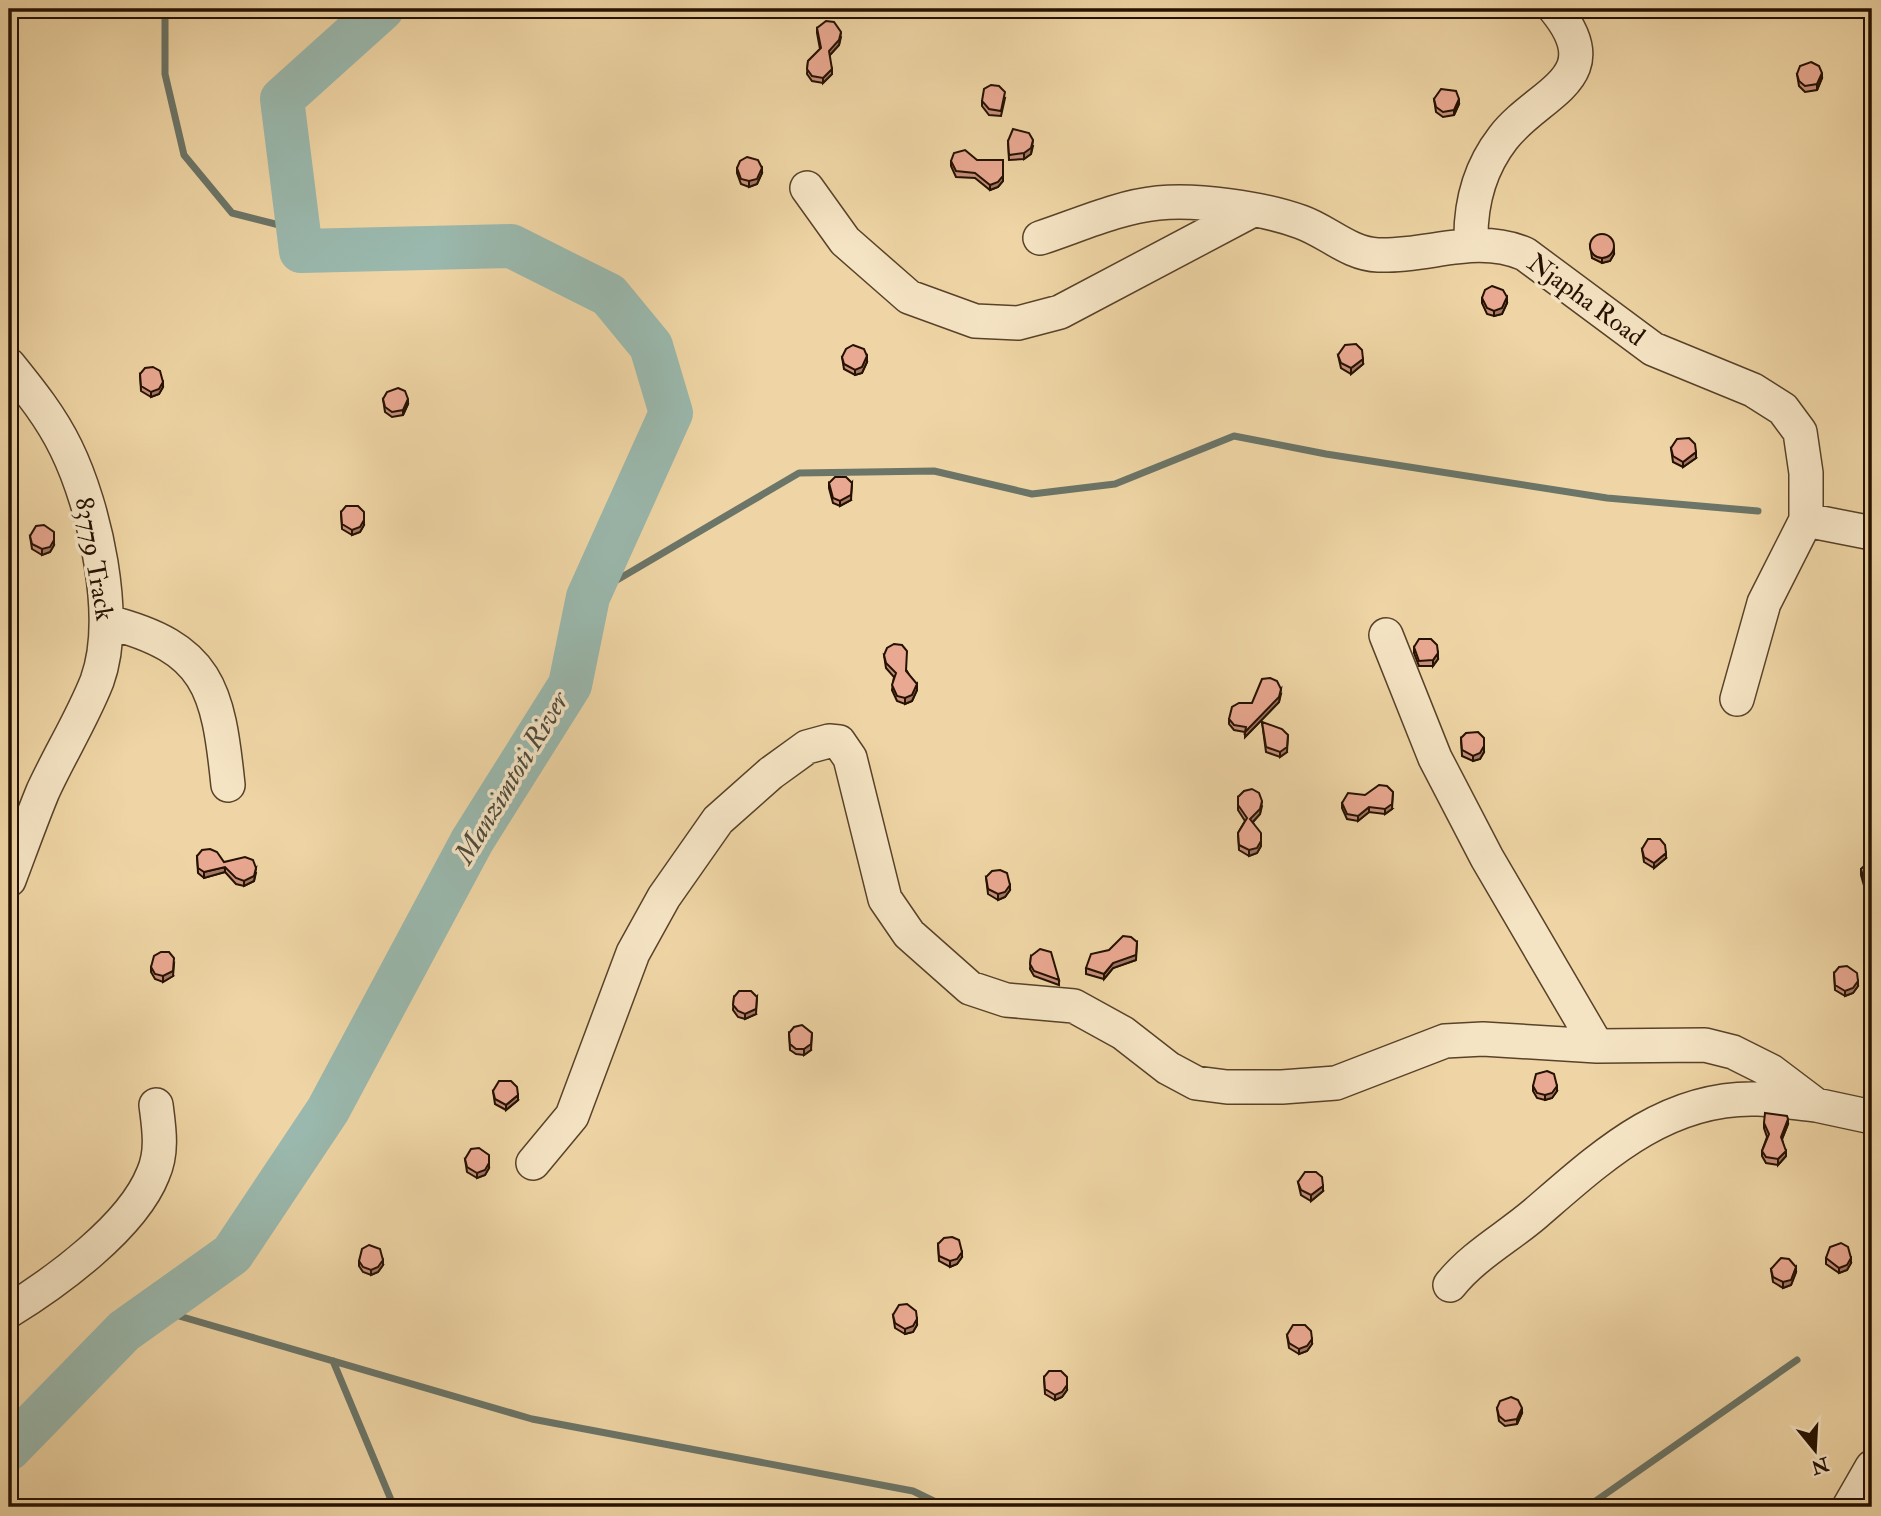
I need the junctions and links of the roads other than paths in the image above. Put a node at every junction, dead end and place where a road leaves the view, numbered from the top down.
1 (1555, 9) edge
2 (807, 188) dead end
3 (1251, 211) junction
4 (1040, 238) dead end
5 (1471, 243) junction
6 (9, 365) edge
7 (1806, 520) junction
8 (1872, 533) edge
9 (108, 622) junction
10 (1386, 635) dead end
11 (1737, 699) dead end
12 (228, 785) dead end
13 (9, 880) edge
14 (1597, 1046) junction
15 (156, 1104) dead end
16 (1816, 1105) junction
17 (1872, 1118) edge
18 (533, 1163) dead end
19 (1450, 1285) dead end
20 (9, 1311) edge
21 (1872, 1467) edge
22 (1849, 1507) edge

1 - 5 street
2 - 3 street
3 - 4 street, Njapha Road
3 - 5 street, Njapha Road
5 - 7 street, Njapha Road
6 - 9 street, 83779 Track
7 - 8 street
7 - 11 street
9 - 12 street
9 - 13 street, 83779 Track
10 - 14 street
14 - 16 street
14 - 18 street
15 - 20 street
16 - 17 street
16 - 19 street
21 - 22 street

